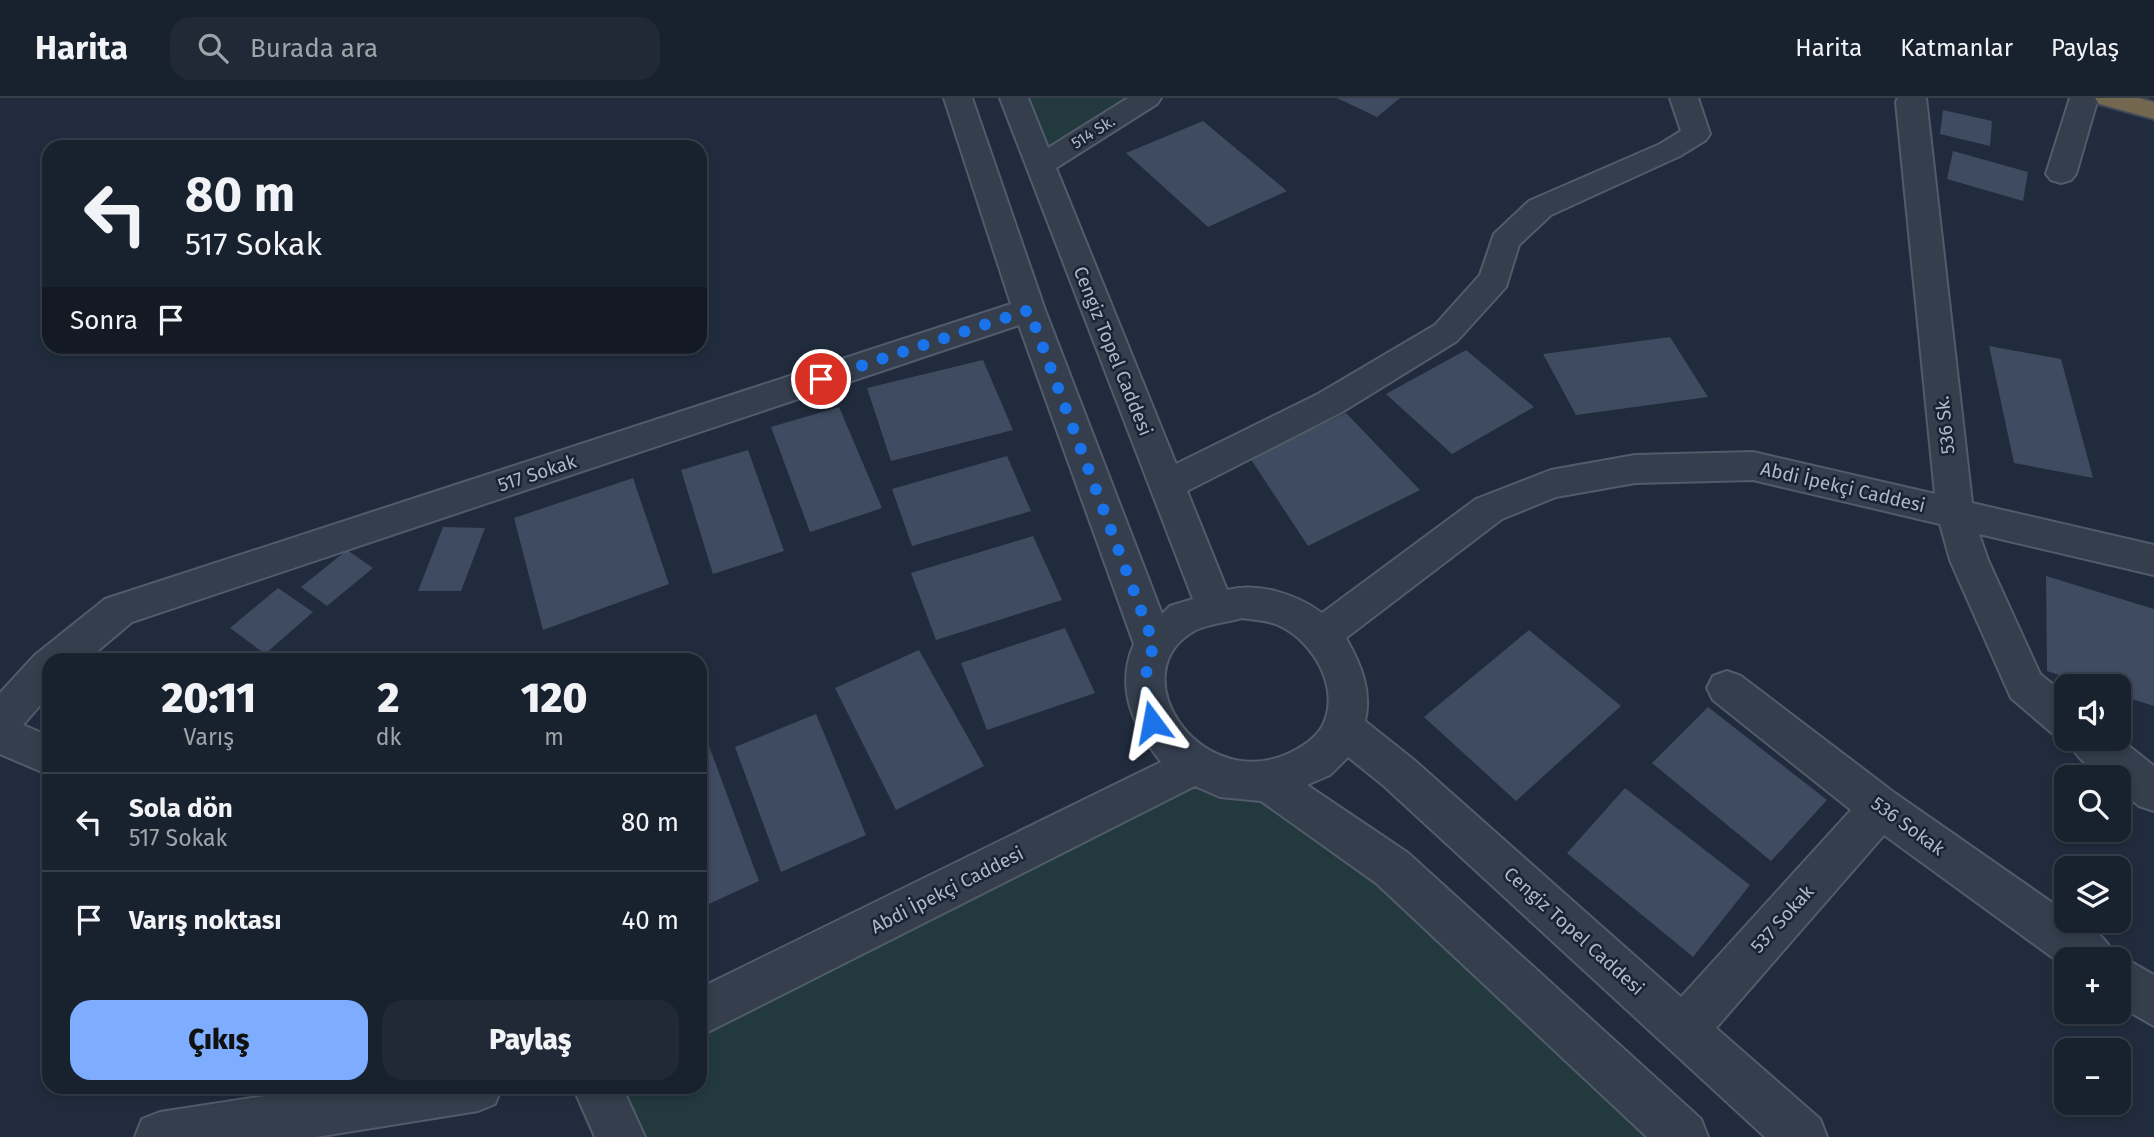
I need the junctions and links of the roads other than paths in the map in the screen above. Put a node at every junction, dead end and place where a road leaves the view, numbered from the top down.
1 (958, 98) edge
2 (1014, 98) edge
3 (1147, 98) edge
4 (1684, 98) edge
5 (1912, 98) edge
6 (2084, 98) edge
7 (2109, 98) edge
8 (2154, 111) edge
9 (1039, 166) junction
10 (2061, 174) dead end
11 (1029, 310) junction
12 (1167, 485) junction
13 (1955, 513) junction
14 (2154, 560) edge
15 (1214, 604) junction
16 (1321, 635) junction
17 (1154, 645) junction
18 (67, 653) edge
19 (42, 675) edge
20 (1727, 688) dead end
21 (2054, 710) edge
22 (0, 722) edge
23 (1343, 729) junction
24 (0, 734) edge
25 (2103, 751) edge
26 (42, 753) edge
27 (1194, 766) junction
28 (1267, 781) junction
29 (2154, 792) edge
30 (1881, 808) junction
31 (2076, 947) edge
32 (2131, 987) edge
33 (2154, 1003) edge
34 (707, 1010) edge
35 (1683, 1030) junction
36 (433, 1094) edge
37 (600, 1094) edge
38 (160, 1137) edge
39 (620, 1137) edge
40 (1682, 1137) edge
41 (1802, 1137) edge

1 - 11 street
2 - 9 street, Cengiz Topel Caddesi
3 - 9 street, 514 Sk.
4 - 12 street
5 - 13 street, 536 Sk.
6 - 10 street
7 - 8 highway
9 - 12 street, Cengiz Topel Caddesi
11 - 17 street
11 - 18 street, 517 Sokak
12 - 15 street, Cengiz Topel Caddesi
13 - 14 street, Abdi İpekçi Caddesi
13 - 16 street, Abdi İpekçi Caddesi
13 - 21 street, 536 Sk.
15 - 16 street
15 - 17 street
16 - 23 street
17 - 27 street
19 - 22 street
20 - 30 street, 536 Sokak
23 - 28 street
23 - 35 street, Cengiz Topel Caddesi
24 - 26 street
25 - 29 street
27 - 28 street
27 - 34 street, Abdi İpekçi Caddesi
28 - 40 street
30 - 31 street, 536 Sokak
30 - 35 street, 537 Sokak
32 - 33 street
35 - 41 street, Cengiz Topel Caddesi
36 - 38 street
37 - 39 street

